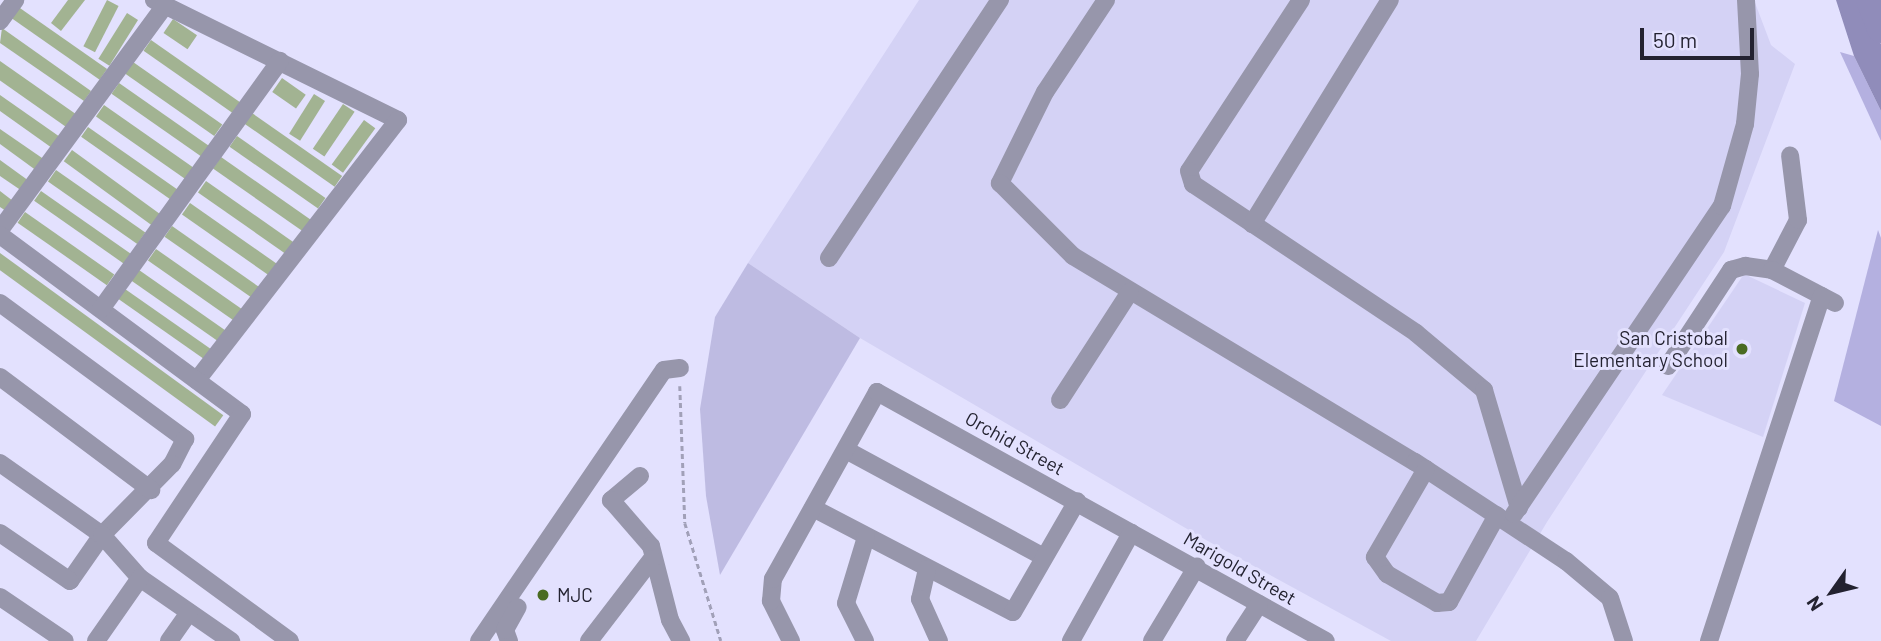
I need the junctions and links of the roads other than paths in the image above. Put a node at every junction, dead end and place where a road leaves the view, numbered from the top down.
1 (15, 0) edge
2 (1000, 0) edge
3 (1105, 0) edge
4 (1301, 0) edge
5 (1390, 0) edge
6 (1746, 0) edge
7 (159, 3) edge
8 (0, 21) edge
9 (280, 61) junction
10 (1790, 155) dead end
11 (1252, 225) junction
12 (0, 233) edge
13 (830, 258) dead end
14 (1772, 270) junction
15 (1130, 292) junction
16 (0, 303) edge
17 (101, 309) junction
18 (1668, 366) dead end
19 (680, 368) road end
20 (0, 377) edge
21 (197, 380) junction
22 (1060, 400) dead end
23 (846, 450) junction
24 (0, 463) edge
25 (1426, 469) junction
26 (640, 476) dead end
27 (150, 490) junction
28 (1077, 501) junction
29 (813, 508) junction
30 (1519, 508) junction
31 (1502, 519) junction
32 (0, 533) edge
33 (1131, 533) junction
34 (102, 535) junction
35 (866, 537) junction
36 (1042, 556) junction
37 (652, 559) junction
38 (1197, 566) junction
39 (927, 569) junction
40 (140, 578) junction
41 (0, 597) edge
42 (1259, 604) junction
43 (518, 607) dead end
44 (189, 612) junction
45 (1303, 636) edge
46 (65, 641) edge
47 (96, 641) edge
48 (169, 641) edge
49 (231, 641) edge
50 (290, 641) edge
51 (479, 641) edge
52 (509, 641) edge
53 (589, 641) edge
54 (681, 641) edge
55 (791, 641) edge
56 (865, 641) edge
57 (939, 641) edge
58 (1071, 641) edge
59 (1152, 641) edge
60 (1235, 641) edge
61 (1326, 641) edge
62 (1624, 641) edge
63 (1709, 641) edge

1 - 8 street
2 - 13 street
3 - 15 street
4 - 11 street
5 - 11 street
6 - 30 street
7 - 9 street
7 - 12 street
9 - 17 street
9 - 21 street
10 - 14 street
11 - 30 street
12 - 17 street
14 - 18 street
14 - 63 street
15 - 22 street
15 - 25 street
16 - 27 street
17 - 21 street
19 - 51 street
20 - 27 street
21 - 50 street
23 - 28 street, Orchid Street
23 - 29 street
23 - 36 street
24 - 34 street
25 - 31 street
25 - 31 street
26 - 37 street
27 - 34 street
28 - 33 street, Orchid Street
28 - 36 street
29 - 35 street
29 - 55 street
30 - 31 street
31 - 62 street
32 - 34 street
33 - 38 street, Marigold Street
33 - 58 street
34 - 40 street
35 - 39 street
35 - 56 street
36 - 39 street
37 - 53 street
37 - 54 street
38 - 42 street, Marigold Street
38 - 59 street
39 - 57 street
40 - 44 street
40 - 47 street
41 - 46 street
42 - 45 street, Marigold Street
42 - 60 street
43 - 52 street
44 - 48 street
44 - 49 street
45 - 61 street, Marigold Street

